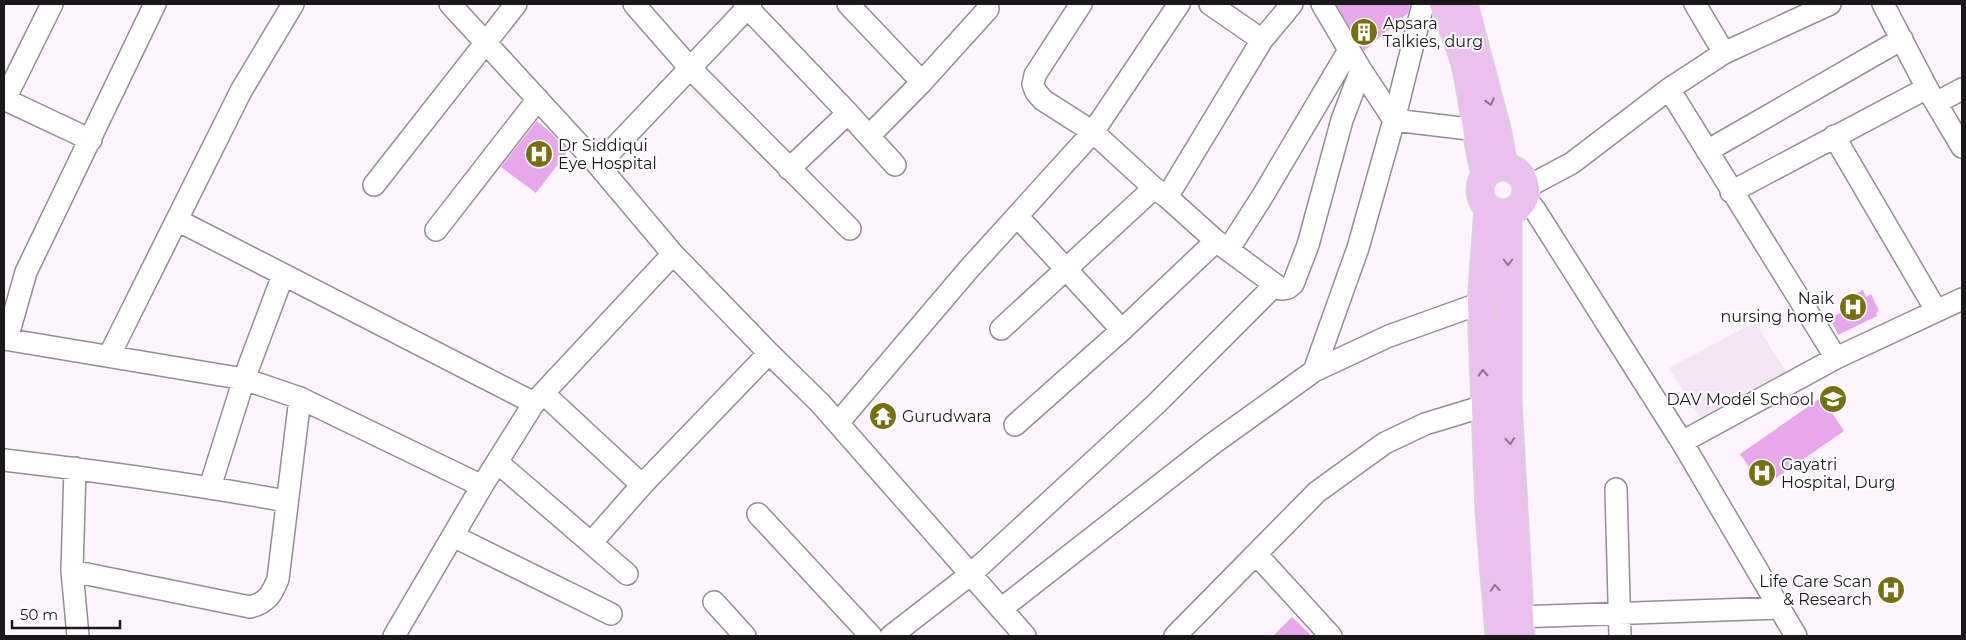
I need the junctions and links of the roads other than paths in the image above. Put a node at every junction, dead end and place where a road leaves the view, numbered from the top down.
1 (52, 4) edge
2 (155, 4) edge
3 (294, 4) edge
4 (450, 4) edge
5 (516, 4) edge
6 (634, 4) edge
7 (848, 4) edge
8 (1081, 4) edge
9 (1179, 4) edge
10 (1210, 4) edge
11 (1292, 4) edge
12 (1322, 4) edge
13 (1423, 4) edge
14 (1443, 4) edge
15 (1464, 4) edge
16 (1695, 4) edge
17 (1830, 4) edge
18 (1883, 4) edge
19 (748, 5) edge
20 (988, 9) dead end
21 (1902, 39) junction
22 (1262, 40) junction
23 (485, 42) junction
24 (1349, 50) junction
25 (1724, 53) junction
26 (690, 68) junction
27 (1361, 70) junction
28 (922, 82) junction
29 (1668, 89) junction
30 (1962, 89) edge
31 (1932, 95) junction
32 (538, 99) junction
33 (4, 100) edge
34 (848, 113) junction
35 (1394, 120) junction
36 (1487, 130) junction
37 (1093, 132) junction
38 (869, 136) junction
39 (1834, 136) junction
40 (91, 140) junction
41 (1962, 147) edge
42 (1707, 151) junction
43 (598, 165) junction
44 (894, 165) dead end
45 (789, 169) junction
46 (1495, 170) junction
47 (374, 186) dead end
48 (1161, 192) junction
49 (1731, 192) junction
50 (1512, 202) junction
51 (1017, 216) junction
52 (177, 220) junction
53 (850, 229) dead end
54 (436, 230) dead end
55 (1222, 246) junction
56 (673, 254) junction
57 (1067, 270) junction
58 (283, 275) junction
59 (1275, 285) junction
60 (1962, 299) edge
61 (1481, 303) junction
62 (1936, 310) junction
63 (1001, 329) dead end
64 (1122, 330) junction
65 (5, 339) edge
66 (769, 353) junction
67 (109, 356) junction
68 (1836, 358) junction
69 (1314, 371) junction
70 (244, 379) junction
71 (300, 398) junction
72 (539, 399) junction
73 (1496, 404) junction
74 (838, 423) junction
75 (1015, 426) dead end
76 (1682, 442) junction
77 (4, 460) edge
78 (497, 462) junction
79 (75, 468) junction
80 (642, 485) junction
81 (482, 486) junction
82 (210, 488) junction
83 (1616, 489) dead end
84 (286, 501) junction
85 (758, 514) dead end
86 (453, 536) junction
87 (592, 542) junction
88 (1256, 554) junction
89 (72, 571) junction
90 (627, 574) dead end
91 (971, 574) junction
92 (714, 602) dead end
93 (1780, 608) junction
94 (1001, 609) junction
95 (611, 614) dead end
96 (1618, 614) junction
97 (1521, 627) edge
98 (78, 636) edge
99 (394, 636) edge
100 (745, 636) edge
101 (872, 636) edge
102 (891, 636) edge
103 (1025, 636) edge
104 (1175, 636) edge
105 (1331, 636) edge
106 (1499, 636) edge
107 (1620, 636) edge
108 (1796, 636) edge

1 - 33 street
2 - 40 street
3 - 52 street
4 - 23 street
5 - 23 street
6 - 26 street
7 - 28 street
8 - 37 street
9 - 37 street
10 - 22 street
11 - 22 street
12 - 24 street
13 - 35 street
14 - 36 main road
15 -> 36 main road
16 - 25 street
17 - 25 street
18 - 21 street
19 - 26 street
19 - 34 street
20 - 28 street
21 - 31 street
21 - 42 street
22 - 48 street
23 - 32 street
23 - 47 street
24 - 27 street
24 - 55 street
25 - 29 street
26 - 43 street
26 - 45 street
27 - 35 street
27 - 59 street
28 - 38 street
29 - 42 street
29 - 50 street
30 - 31 street
31 - 39 street
31 - 41 street
32 - 43 street
32 - 54 street
33 - 40 street
34 - 38 street
34 - 45 street
35 - 36 street
35 - 69 street
36 - 46 main road
37 - 48 street
37 - 51 street
38 - 44 street
39 - 49 street
39 - 62 street
40 - 65 street
42 - 49 street
43 - 56 street
45 - 53 street
46 - 50 main road
46 - 50 main road
48 - 55 street
48 - 57 street
49 - 68 street
50 - 61 main road
50 -> 73 main road
50 - 76 street
51 - 57 street
51 - 74 street
52 - 58 street
52 - 67 street
55 - 59 street
55 - 64 street
56 - 66 street
56 - 72 street
57 - 63 street
57 - 64 street
58 - 70 street
58 - 72 street
59 - 91 street
60 - 62 street
61 - 69 street
73 -> 61 main road
62 - 68 street
64 - 75 street
65 - 67 street
66 - 74 street
66 - 80 street
67 - 70 street
68 - 76 street
69 - 94 street
70 - 71 street
70 - 82 street
71 - 81 street
71 - 84 street
72 - 78 street
72 - 80 street
73 - 88 street
73 -> 97 main road
106 -> 73 main road
74 - 91 street
76 - 93 street
77 - 79 street
78 - 81 street
78 - 87 street
79 - 82 street
79 - 89 street
80 - 87 street
81 - 86 street
82 - 84 street
83 - 96 street
84 - 89 street
85 - 101 street
86 - 95 street
86 - 99 street
87 - 90 street
88 - 104 street
88 - 105 street
89 - 98 street
91 - 94 street
91 - 102 street
92 - 100 street
93 - 96 street
93 - 108 street
94 - 103 street
96 - 97 street
96 - 107 street

